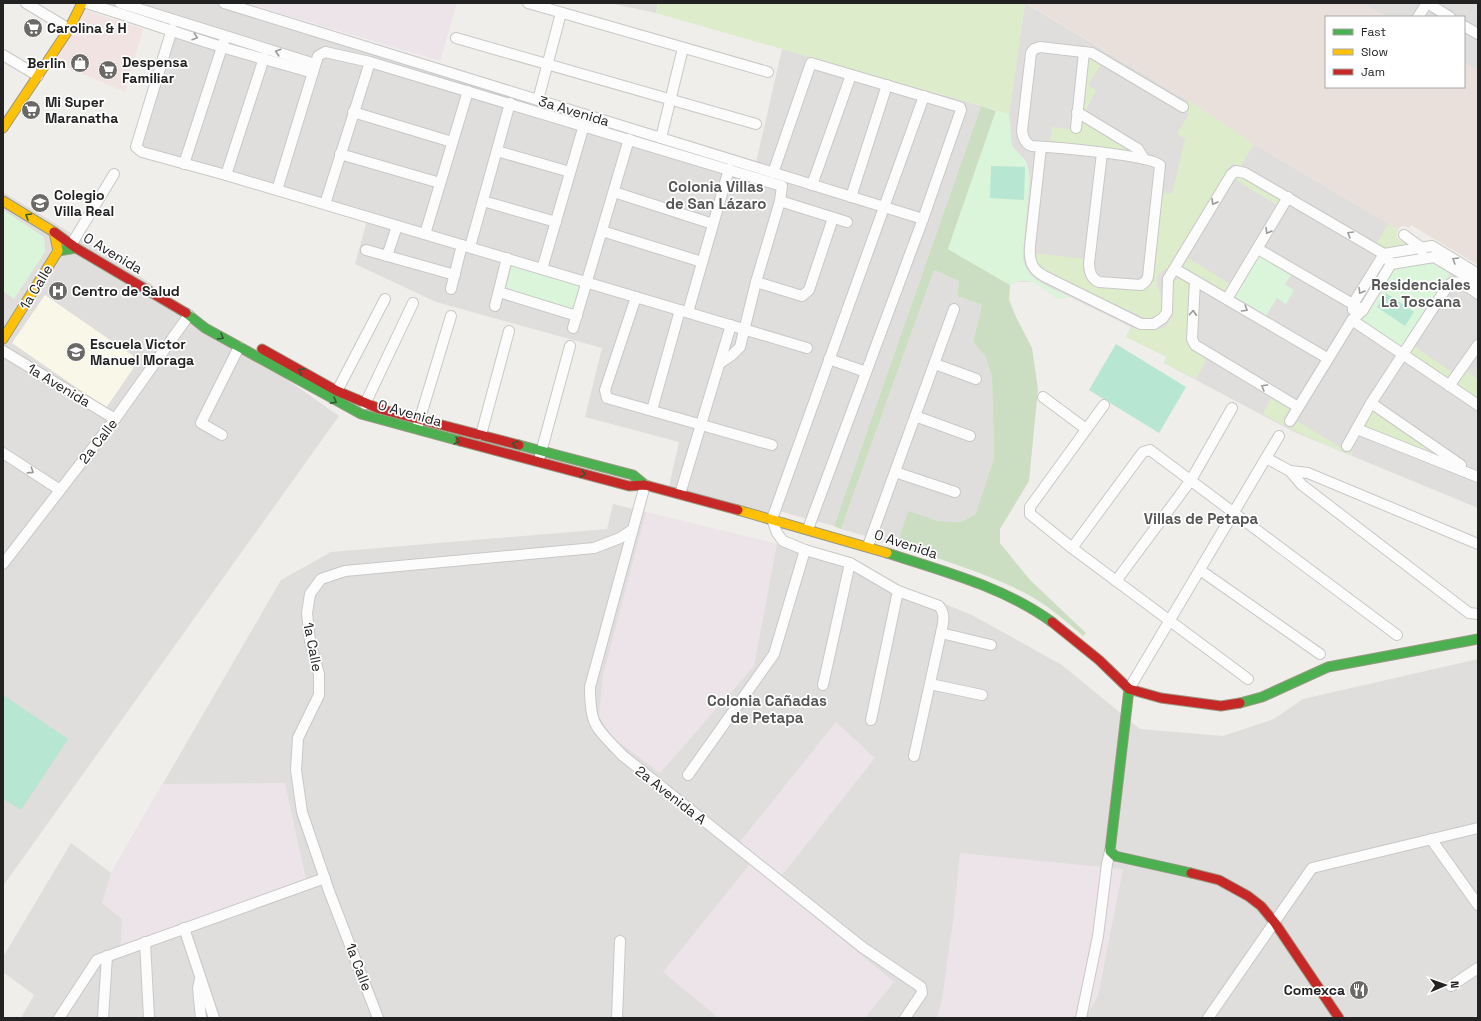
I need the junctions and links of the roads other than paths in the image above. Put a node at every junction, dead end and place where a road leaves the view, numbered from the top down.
1 (26, 3) edge
2 (82, 3) edge
3 (86, 3) edge
4 (120, 3) edge
5 (224, 3) edge
6 (528, 3) edge
7 (1427, 3) edge
8 (561, 12) junction
9 (1419, 16) edge
10 (1448, 16) edge
11 (1465, 26) edge
12 (69, 29) junction
13 (172, 29) junction
14 (1477, 32) edge
15 (226, 35) junction
16 (456, 38) dead end
17 (223, 47) junction
18 (683, 48) junction
19 (1084, 52) junction
20 (3, 56) edge
21 (264, 58) junction
22 (370, 62) junction
23 (547, 64) junction
24 (314, 68) junction
25 (768, 72) dead end
26 (851, 75) junction
27 (38, 76) junction
28 (887, 85) junction
29 (468, 91) junction
30 (924, 96) junction
31 (671, 99) junction
32 (538, 100) junction
33 (510, 103) junction
34 (1183, 107) dead end
35 (353, 112) junction
36 (1078, 112) junction
37 (756, 124) dead end
38 (584, 126) junction
39 (3, 128) edge
40 (1076, 128) dead end
41 (661, 138) junction
42 (629, 139) junction
43 (452, 142) junction
44 (1041, 147) junction
45 (497, 151) junction
46 (1102, 153) junction
47 (340, 154) junction
48 (1144, 159) junction
49 (184, 164) junction
50 (729, 169) junction
51 (570, 172) junction
52 (773, 173) junction
53 (114, 174) dead end
54 (226, 175) junction
55 (440, 183) junction
56 (812, 184) junction
57 (277, 190) junction
58 (614, 192) junction
59 (851, 197) junction
60 (1288, 198) junction
61 (3, 201) edge
62 (483, 201) junction
63 (780, 201) junction
64 (325, 204) junction
65 (884, 207) junction
66 (833, 218) junction
67 (923, 219) junction
68 (556, 222) junction
69 (847, 222) dead end
70 (714, 224) junction
71 (397, 226) junction
72 (602, 231) junction
73 (54, 232) junction
74 (425, 234) junction
75 (1404, 235) dead end
76 (466, 246) junction
77 (74, 247) junction
78 (1422, 248) junction
79 (1258, 249) junction
80 (366, 250) dead end
81 (58, 251) junction
82 (1384, 254) junction
83 (387, 256) junction
84 (507, 258) junction
85 (1424, 259) junction
86 (702, 262) junction
87 (1391, 264) junction
88 (542, 269) junction
89 (1175, 269) junction
90 (1478, 274) edge
91 (455, 276) junction
92 (1195, 281) junction
93 (587, 282) junction
94 (756, 282) junction
95 (1478, 283) edge
96 (451, 289) dead end
97 (499, 292) junction
98 (1478, 294) edge
99 (636, 297) junction
100 (1227, 298) junction
101 (385, 300) dead end
102 (413, 303) dead end
103 (1353, 304) junction
104 (495, 306) dead end
105 (954, 309) dead end
106 (1363, 310) junction
107 (684, 311) junction
108 (189, 315) junction
109 (451, 316) dead end
110 (577, 316) junction
111 (1352, 320) junction
112 (731, 325) junction
113 (573, 328) dead end
114 (743, 328) junction
115 (509, 331) dead end
116 (3, 339) edge
117 (1478, 345) edge
118 (570, 346) dead end
119 (239, 347) junction
120 (807, 348) dead end
121 (3, 351) edge
122 (1402, 354) junction
123 (1327, 358) junction
124 (829, 359) junction
125 (720, 363) junction
126 (935, 364) junction
127 (866, 372) junction
128 (976, 379) dead end
129 (1449, 386) junction
130 (337, 391) junction
131 (1043, 397) dead end
132 (1371, 403) junction
133 (365, 404) junction
134 (1104, 405) dead end
135 (1478, 405) edge
136 (1298, 407) junction
137 (1232, 408) dead end
138 (652, 410) junction
139 (915, 416) junction
140 (115, 419) junction
141 (419, 420) junction
142 (1290, 421) dead end
143 (700, 424) junction
144 (1357, 428) junction
145 (1086, 429) junction
146 (416, 430) junction
147 (481, 435) junction
148 (222, 436) dead end
149 (970, 436) dead end
150 (1279, 436) dead end
151 (772, 445) dead end
152 (1347, 446) dead end
153 (542, 451) junction
154 (3, 453) edge
155 (1266, 458) junction
156 (539, 462) junction
157 (1290, 471) junction
158 (895, 472) junction
159 (1477, 476) edge
160 (1191, 480) junction
161 (645, 485) junction
162 (60, 490) junction
163 (955, 492) dead end
164 (680, 494) junction
165 (1234, 514) junction
166 (772, 519) junction
167 (808, 529) junction
168 (632, 530) junction
169 (1478, 544) edge
170 (868, 546) junction
171 (1072, 548) junction
172 (805, 550) junction
173 (850, 563) junction
174 (3, 564) edge
175 (1200, 570) junction
176 (1116, 581) junction
177 (898, 591) junction
178 (1478, 614) edge
179 (1169, 621) junction
180 (941, 633) junction
181 (1397, 635) dead end
182 (1478, 639) edge
183 (991, 645) dead end
184 (1320, 654) dead end
185 (1248, 679) dead end
186 (930, 684) junction
187 (823, 685) dead end
188 (1129, 689) junction
189 (982, 695) dead end
190 (871, 720) dead end
191 (914, 756) dead end
192 (688, 775) dead end
193 (1478, 828) edge
194 (1431, 839) junction
195 (1110, 851) junction
196 (325, 878) junction
197 (1478, 905) edge
198 (1274, 923) junction
199 (184, 928) junction
200 (620, 941) dead end
201 (145, 942) junction
202 (107, 956) junction
203 (1478, 968) edge
204 (200, 979) junction
205 (1452, 986) dead end
206 (59, 1018) edge
207 (103, 1018) edge
208 (149, 1018) edge
209 (201, 1018) edge
210 (214, 1018) edge
211 (378, 1018) edge
212 (617, 1018) edge
213 (904, 1018) edge
214 (1081, 1018) edge
215 (1208, 1018) edge
216 (1339, 1018) edge

1 - 12 street
2 - 12 main road
3 - 13 street
4 - 15 street
5 - 32 street, 3a Avenida
6 - 8 street
7 - 9 street
7 - 10 street
8 - 18 street
8 - 23 street
11 - 14 street
12 - 27 main road
13 -> 17 street
13 - 49 street
15 - 17 street
24 -> 15 street
16 - 23 street
17 - 21 street
17 - 49 street
18 - 25 street
18 - 31 street
19 - 34 street
19 - 36 street
19 - 44 street
20 - 27 street
21 - 24 street
21 - 54 street
22 - 24 street
22 - 29 street
22 - 35 street
23 - 31 street
23 - 32 street
24 - 57 street
26 - 28 street
26 - 52 street
26 - 56 street
27 - 39 main road
28 - 30 street
28 - 59 street
29 - 33 street
29 - 43 street
30 - 65 street
30 - 67 street
31 - 37 street
31 - 41 street
32 - 41 street, 3a Avenida
33 - 38 street
33 - 45 street
35 - 43 street
35 - 47 street
36 - 40 street
36 - 48 street
38 - 42 street
38 - 51 street
41 - 52 street, 3a Avenida
42 - 50 street
42 - 58 street
43 - 55 street
44 - 46 street
44 - 89 street
45 - 51 street
45 - 62 street
46 - 48 street
46 - 48 street
47 - 55 street
47 - 64 street
49 - 54 street
50 - 63 street
50 - 70 street
51 - 68 street
52 - 56 street, 3a Avenida
53 - 77 street
54 - 57 street
55 - 74 street
56 - 59 street, 3a Avenida
57 - 64 street
58 - 70 street
58 - 72 street
59 - 65 street, 3a Avenida
60 -> 79 street
82 -> 60 street
60 -> 89 street
73 -> 61 main road, 0 Avenida
62 - 68 street
62 - 76 street
63 - 66 street
63 - 94 street
64 - 71 street
65 - 67 street, 3a Avenida
65 - 124 street
66 - 69 street
66 - 94 street
67 - 127 street
68 - 88 street
70 - 86 street
71 - 74 street
71 - 83 street
72 - 86 street
72 - 93 street
73 - 77 main road, 0 Avenida
73 - 81 main road, 1a Calle
74 - 76 street
75 - 78 street
76 - 84 street
76 - 91 street
77 - 81 main road
77 - 108 main road, 0 Avenida
78 - 82 street
78 - 85 street
90 -> 78 street
79 - 100 street
79 - 103 street
80 - 83 street
81 - 116 main road, 1a Calle
82 - 87 street
82 -> 103 street
83 - 91 street
84 - 88 street
84 - 97 street
85 - 87 street
85 - 95 street
86 - 107 street
87 - 106 street
88 - 93 street
89 - 92 street
91 - 96 street
92 - 100 street
136 -> 92 street
93 - 99 street
93 - 110 street
94 - 114 street
97 - 104 street
97 - 110 street
98 - 122 street
99 - 107 street
99 - 138 street
100 -> 123 street
101 - 130 street
102 - 133 street
103 - 106 street
103 - 111 street
105 - 126 street
106 - 111 street
107 - 112 street
107 - 138 street
108 -> 119 main road, 0 Avenida
130 -> 108 main road, 0 Avenida
108 - 140 street, 2a Calle
109 - 141 street
110 - 113 street
111 - 122 street
111 - 123 street
112 - 114 street
112 - 125 street
114 - 120 street
114 - 125 street
115 - 147 street
117 - 129 street
118 - 153 street
119 -> 146 main road, 0 Avenida
119 - 148 street
121 - 140 street, 1a Avenida
122 - 129 street
122 - 132 street
123 - 136 street
124 - 127 street
124 - 166 street
125 - 143 street
126 - 128 street
126 - 139 street
127 - 167 street
129 - 135 street
130 - 133 main road, 0 Avenida
131 - 145 street
132 - 144 street
132 - 159 street
133 - 141 main road, 0 Avenida
134 - 145 street
136 - 142 street
137 - 160 street
138 - 143 street
139 - 149 street
139 - 158 street
140 - 162 street, 2a Calle
141 - 146 street
141 - 147 main road, 0 Avenida
143 - 151 street
143 - 164 street
144 - 152 street
144 - 159 street
145 - 171 street
146 -> 156 main road, 0 Avenida
153 -> 147 main road, 0 Avenida
150 - 155 street
153 - 156 street
153 - 161 main road, 0 Avenida
154 -> 162 street
155 - 157 street
155 - 165 street
156 -> 161 main road, 0 Avenida
157 - 169 street
157 - 178 street
158 - 163 street
158 - 170 street
160 - 165 street
160 - 171 street
160 - 176 street
161 - 164 main road, 0 Avenida
161 - 168 street, 2a Avenida A
162 - 174 street, 2a Calle
164 - 166 main road, 0 Avenida
165 - 175 street
165 - 181 street
166 - 167 main road, 0 Avenida
166 - 172 street
167 - 170 main road, 0 Avenida
168 - 196 street, 1a Calle
168 - 213 street, 2a Avenida A
170 - 188 main road, 0 Avenida
171 - 176 street
172 - 173 street
172 - 192 street
173 - 177 street
173 - 187 street
175 - 179 street
175 - 184 street
176 - 179 street
177 - 180 street
177 - 190 street
179 - 185 street
179 - 188 street
180 - 183 street
180 - 186 street
182 - 188 main road
186 - 189 street
186 - 191 street
188 - 195 main road
193 - 194 street
194 - 197 street
194 - 198 street
195 - 198 main road
195 - 214 street
196 - 199 street
196 - 211 street, 1a Calle
198 - 215 street
198 - 216 main road
199 - 201 street
199 - 204 street
200 - 212 street
201 - 202 street
201 - 208 street
202 - 206 street
202 - 207 street
203 - 205 street
204 - 209 street
204 - 210 street

